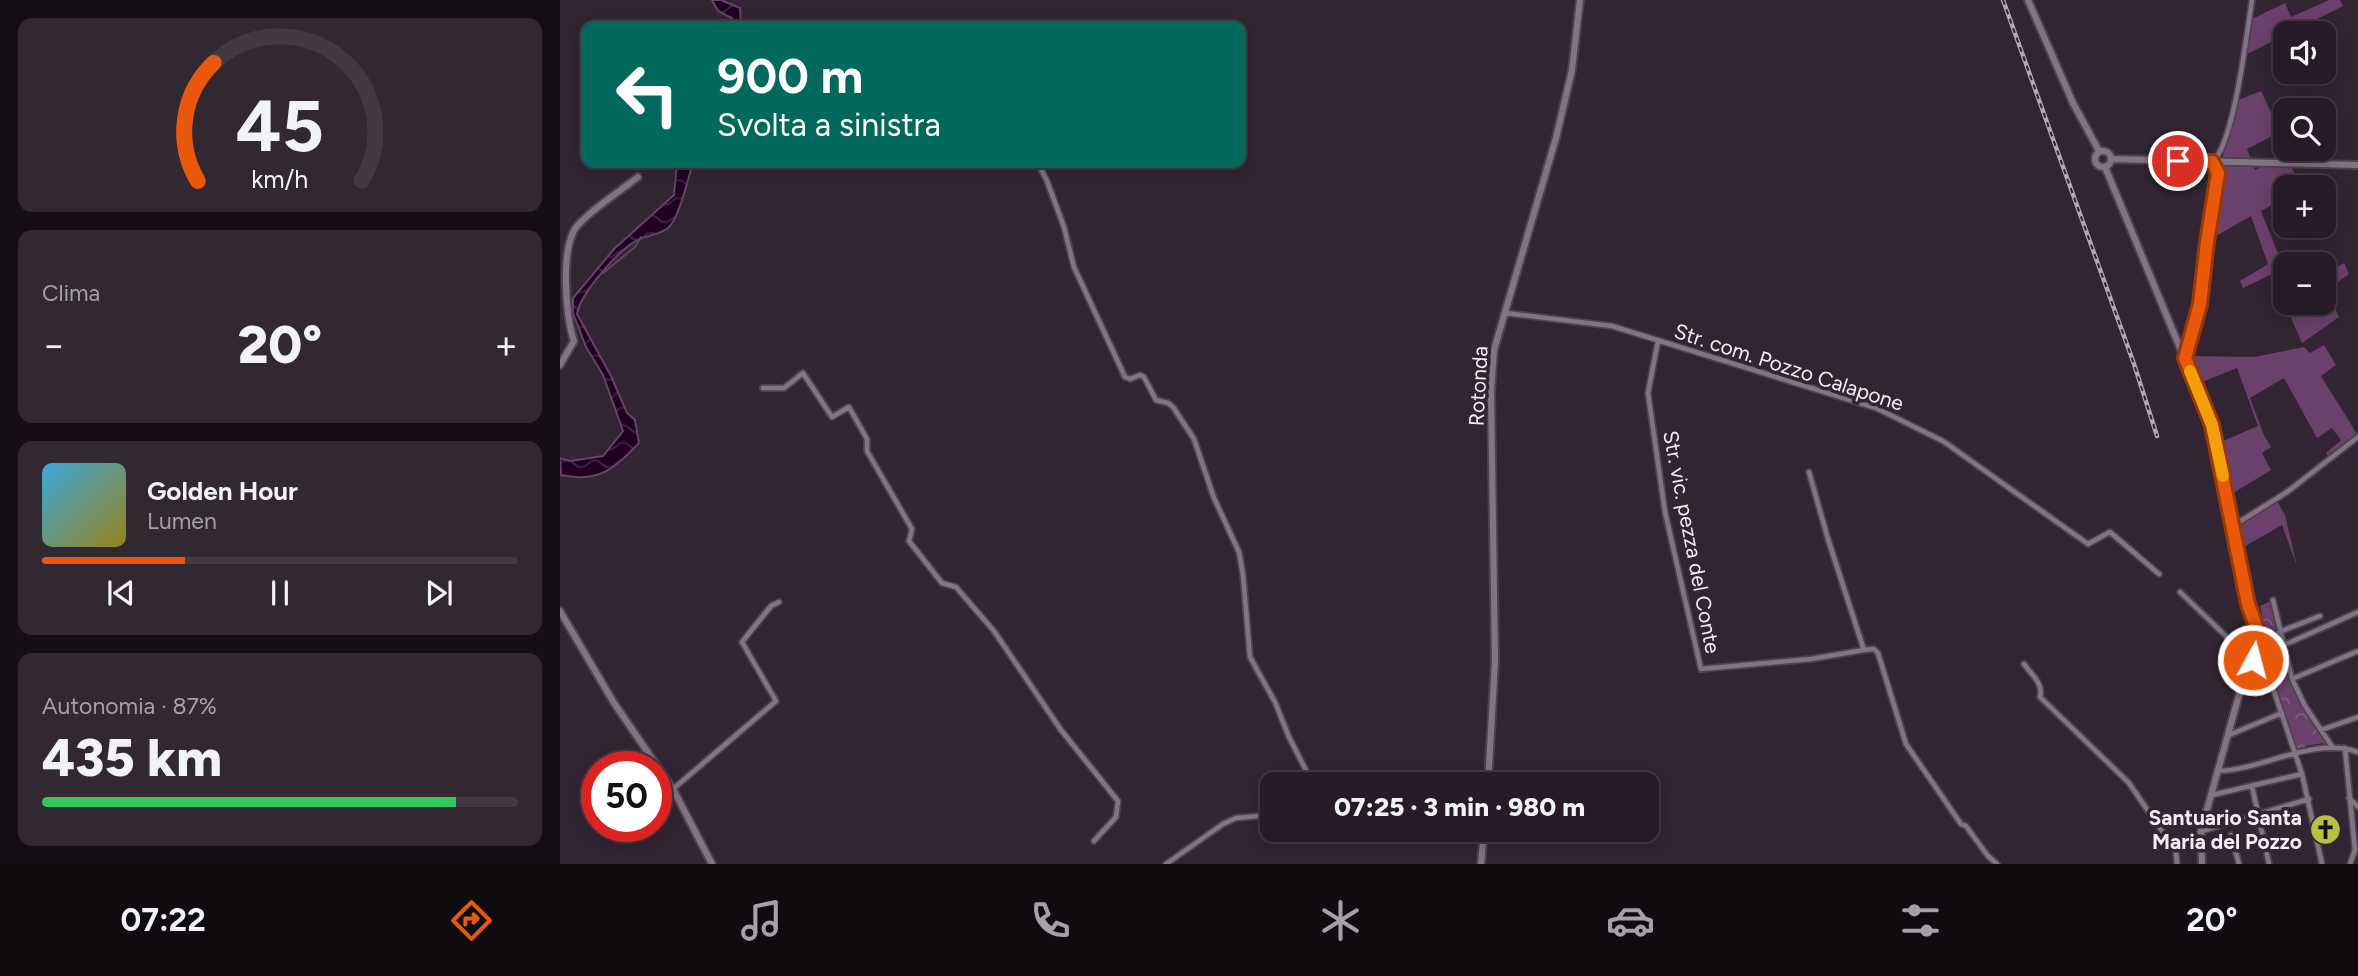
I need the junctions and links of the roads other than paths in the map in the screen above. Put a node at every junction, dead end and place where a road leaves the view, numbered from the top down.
1 (1580, 0) edge
2 (2028, 0) edge
3 (2252, 0) edge
4 (2099, 151) junction
5 (2221, 152) junction
6 (2111, 159) junction
7 (2212, 162) junction
8 (2229, 162) junction
9 (2358, 165) edge
10 (2105, 167) junction
11 (1040, 168) edge
12 (638, 177) dead end
13 (1505, 313) junction
14 (1658, 341) junction
15 (2185, 358) junction
16 (560, 365) edge
17 (763, 388) dead end
18 (2358, 437) edge
19 (1809, 472) dead end
20 (2233, 526) junction
21 (2159, 574) dead end
22 (2180, 592) dead end
23 (2273, 600) dead end
24 (779, 602) dead end
25 (560, 611) edge
26 (2358, 612) edge
27 (2320, 616) dead end
28 (2279, 632) junction
29 (2284, 645) junction
30 (2254, 646) junction
31 (1864, 650) junction
32 (2358, 651) edge
33 (2024, 664) dead end
34 (2292, 679) junction
35 (2283, 713) junction
36 (2358, 717) edge
37 (2321, 730) junction
38 (2229, 735) junction
39 (2345, 747) junction
40 (2333, 748) junction
41 (2358, 752) edge
42 (2295, 753) junction
43 (1307, 772) edge
44 (1489, 772) edge
45 (2218, 772) junction
46 (2302, 774) junction
47 (2252, 786) junction
48 (673, 789) junction
49 (2211, 795) junction
50 (2309, 799) junction
51 (2349, 799) junction
52 (2358, 807) edge
53 (2258, 813) junction
54 (1260, 816) edge
55 (2201, 831) junction
56 (2231, 835) dead end
57 (1094, 841) dead end
58 (1483, 842) edge
59 (2357, 850) edge
60 (2321, 863) edge
61 (712, 864) edge
62 (1166, 864) edge
63 (1481, 864) edge
64 (1997, 864) edge
65 (2177, 864) edge
66 (2202, 864) edge
67 (2239, 864) edge
68 (2269, 864) edge
69 (2312, 864) edge
70 (2350, 864) edge

1 - 13 main road, Rotonda
2 - 4 main road
3 - 5 street
4 - 6 main road
4 - 10 main road
5 - 7 street
5 - 8 street
6 - 7 main road
6 - 10 main road
7 - 8 main road
7 - 15 street
8 - 9 main road
10 - 15 main road
11 - 43 street
12 - 16 main road
13 - 14 street, Str. com. Pozzo Calapone
13 - 44 main road, Rotonda
14 - 21 street, Str. com. Pozzo Calapone
14 - 31 street, Str. vic. pezza del Conte
15 - 20 main road
17 - 57 street
18 - 20 street
19 - 31 street
20 - 30 main road
22 - 30 street
23 - 28 street
24 - 48 street
25 - 48 main road
26 - 29 street
27 - 28 street
28 - 29 street
29 - 34 street
30 - 35 street
30 - 38 main road
31 - 64 street
32 - 34 street
33 - 65 street
34 - 37 street
35 - 38 street
35 - 42 street
36 - 37 street
37 - 40 street
38 - 45 main road
39 - 40 street
39 - 41 street
39 - 51 street
40 - 42 street
42 - 45 street
42 - 46 street
45 - 49 main road
46 - 47 street
46 - 50 street
47 - 49 street
47 - 53 street
48 - 61 main road
49 - 55 main road
50 - 53 street
50 - 60 street
51 - 52 street
51 - 59 street
53 - 55 street
53 - 68 street
54 - 62 street
55 - 66 main road
56 - 67 street
58 - 63 main road
59 - 70 street
60 - 69 street

